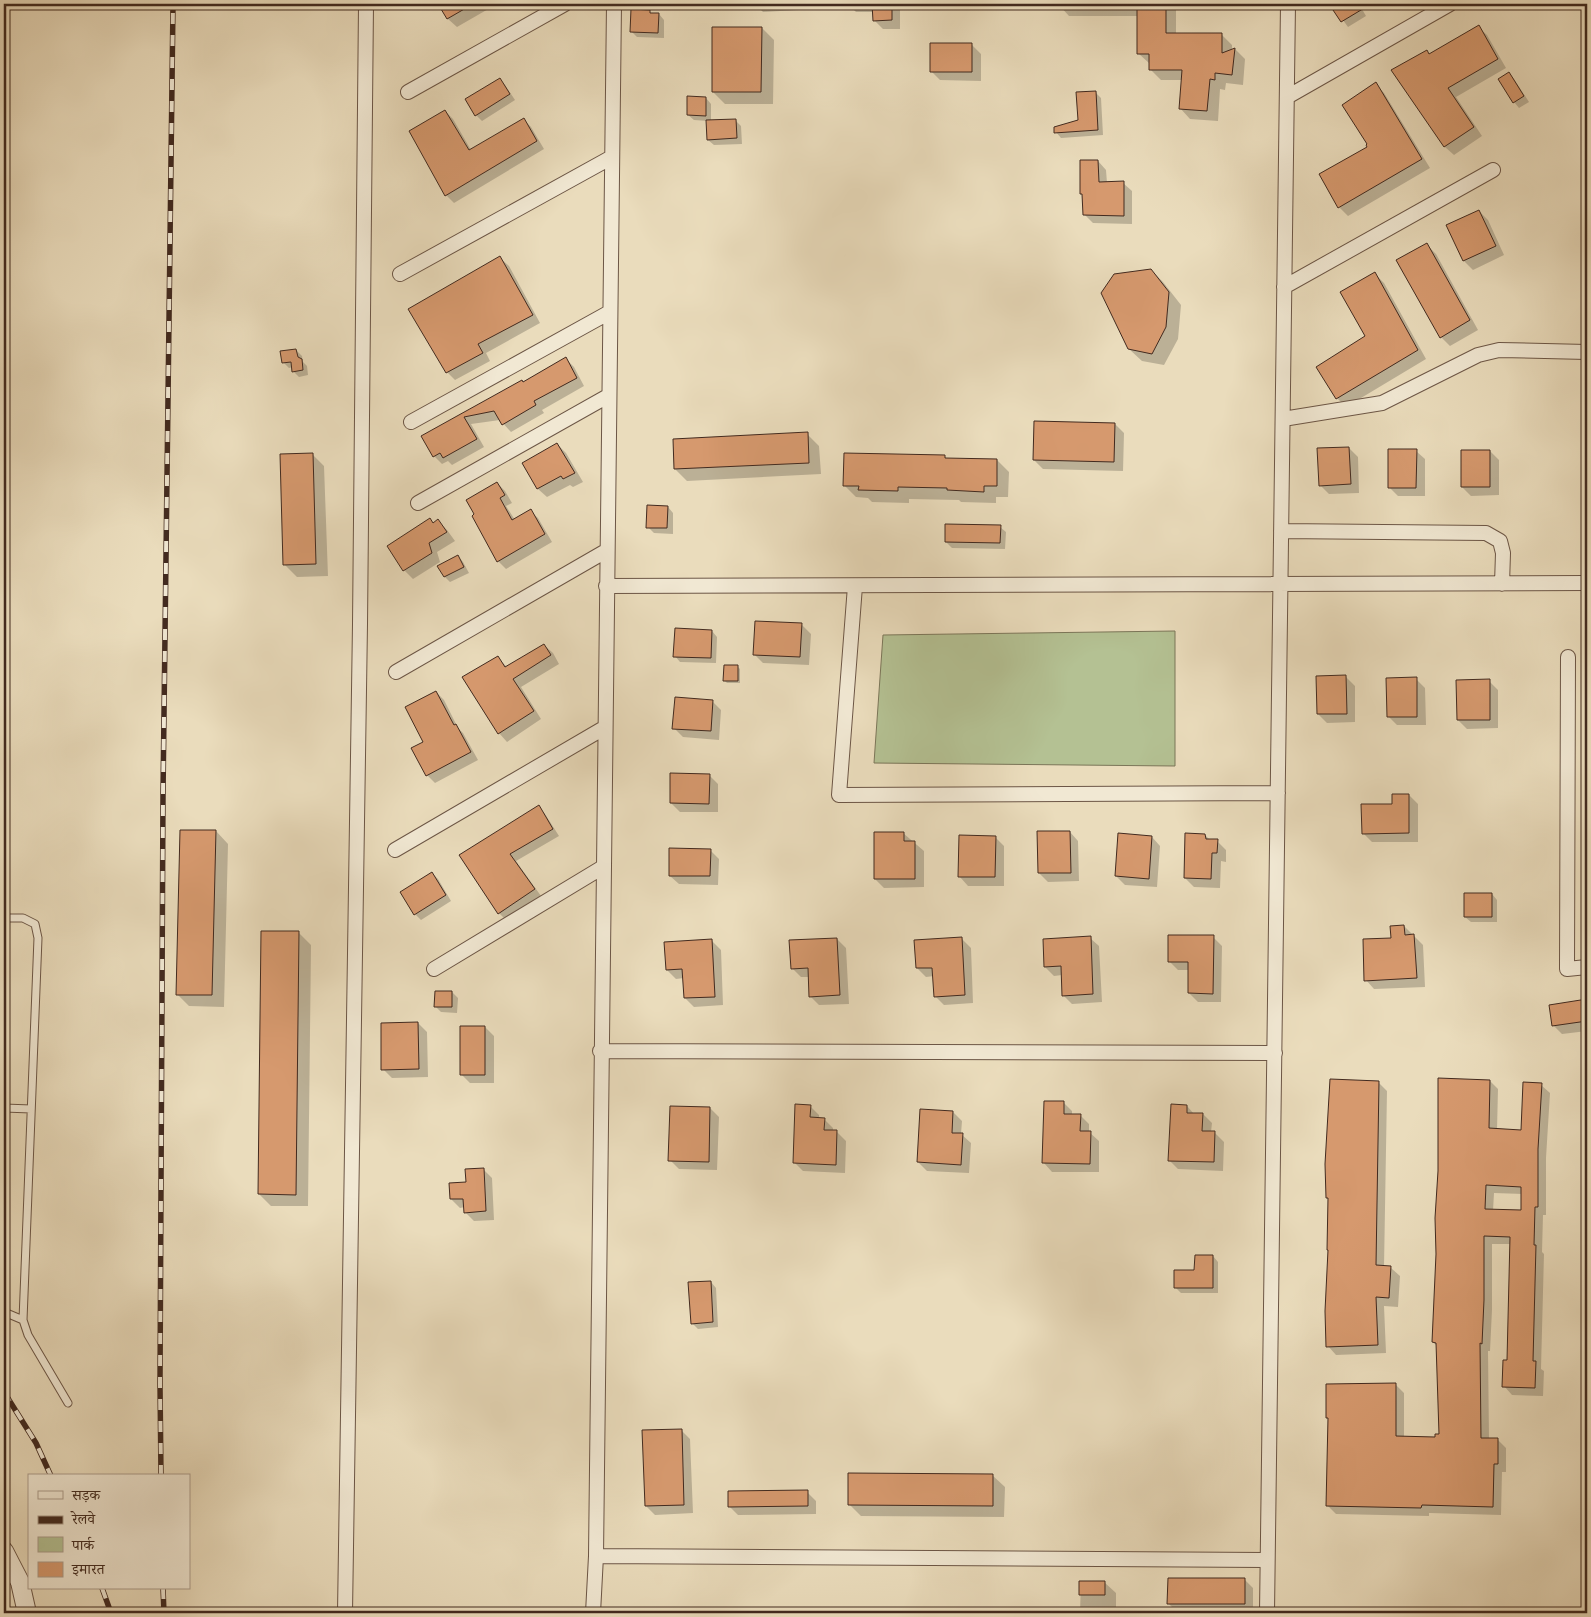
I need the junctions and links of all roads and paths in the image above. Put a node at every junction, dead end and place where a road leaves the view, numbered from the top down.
1 (366, 4) edge
2 (565, 4) edge
3 (614, 4) edge
4 (1288, 4) edge
5 (1450, 4) edge
6 (408, 92) dead end
7 (1287, 98) junction
8 (612, 157) junction
9 (1493, 170) dead end
10 (400, 274) dead end
11 (1284, 287) junction
12 (610, 312) junction
13 (1587, 352) edge
14 (608, 396) junction
15 (1283, 418) junction
16 (411, 422) dead end
17 (418, 503) dead end
18 (1281, 531) junction
19 (606, 551) junction
20 (1587, 583) edge
21 (1502, 584) junction
22 (1280, 585) junction
23 (606, 586) junction
24 (855, 586) junction
25 (1568, 657) dead end
26 (396, 672) dead end
27 (604, 728) junction
28 (1278, 793) junction
29 (395, 850) dead end
30 (603, 867) junction
31 (4, 918) edge
32 (1587, 967) edge
33 (434, 968) dead end
34 (600, 1051) junction
35 (1275, 1053) junction
36 (4, 1108) edge
37 (32, 1109) junction
38 (4, 1312) edge
39 (23, 1320) junction
40 (68, 1403) dead end
41 (596, 1556) junction
42 (6, 1559) edge
43 (1267, 1560) junction
44 (27, 1613) edge
45 (345, 1613) edge
46 (593, 1613) edge
47 (1267, 1613) edge

1 - 45 street
2 - 6 street
3 - 8 street
4 - 7 street
5 - 7 street
7 - 11 street
8 - 10 street
8 - 12 street
9 - 11 street
11 - 15 street
12 - 14 street
12 - 16 street
13 - 15 street
14 - 17 street
14 - 19 street
15 - 18 street
18 - 21 street
18 - 22 street
19 - 23 street
19 - 26 street
20 - 21 street
21 - 22 street
22 - 24 street
22 - 28 street
23 - 24 street
23 - 27 street
24 - 28 street
25 - 32 street
27 - 29 street
27 - 30 street
28 - 35 street
30 - 33 street
30 - 34 street
31 - 37 lane
34 - 35 street
34 - 41 street
35 - 43 street
36 - 37 lane
37 - 39 lane
38 - 39 lane
39 - 40 lane
41 - 43 street
41 - 46 street
42 - 44 street
43 - 47 street

